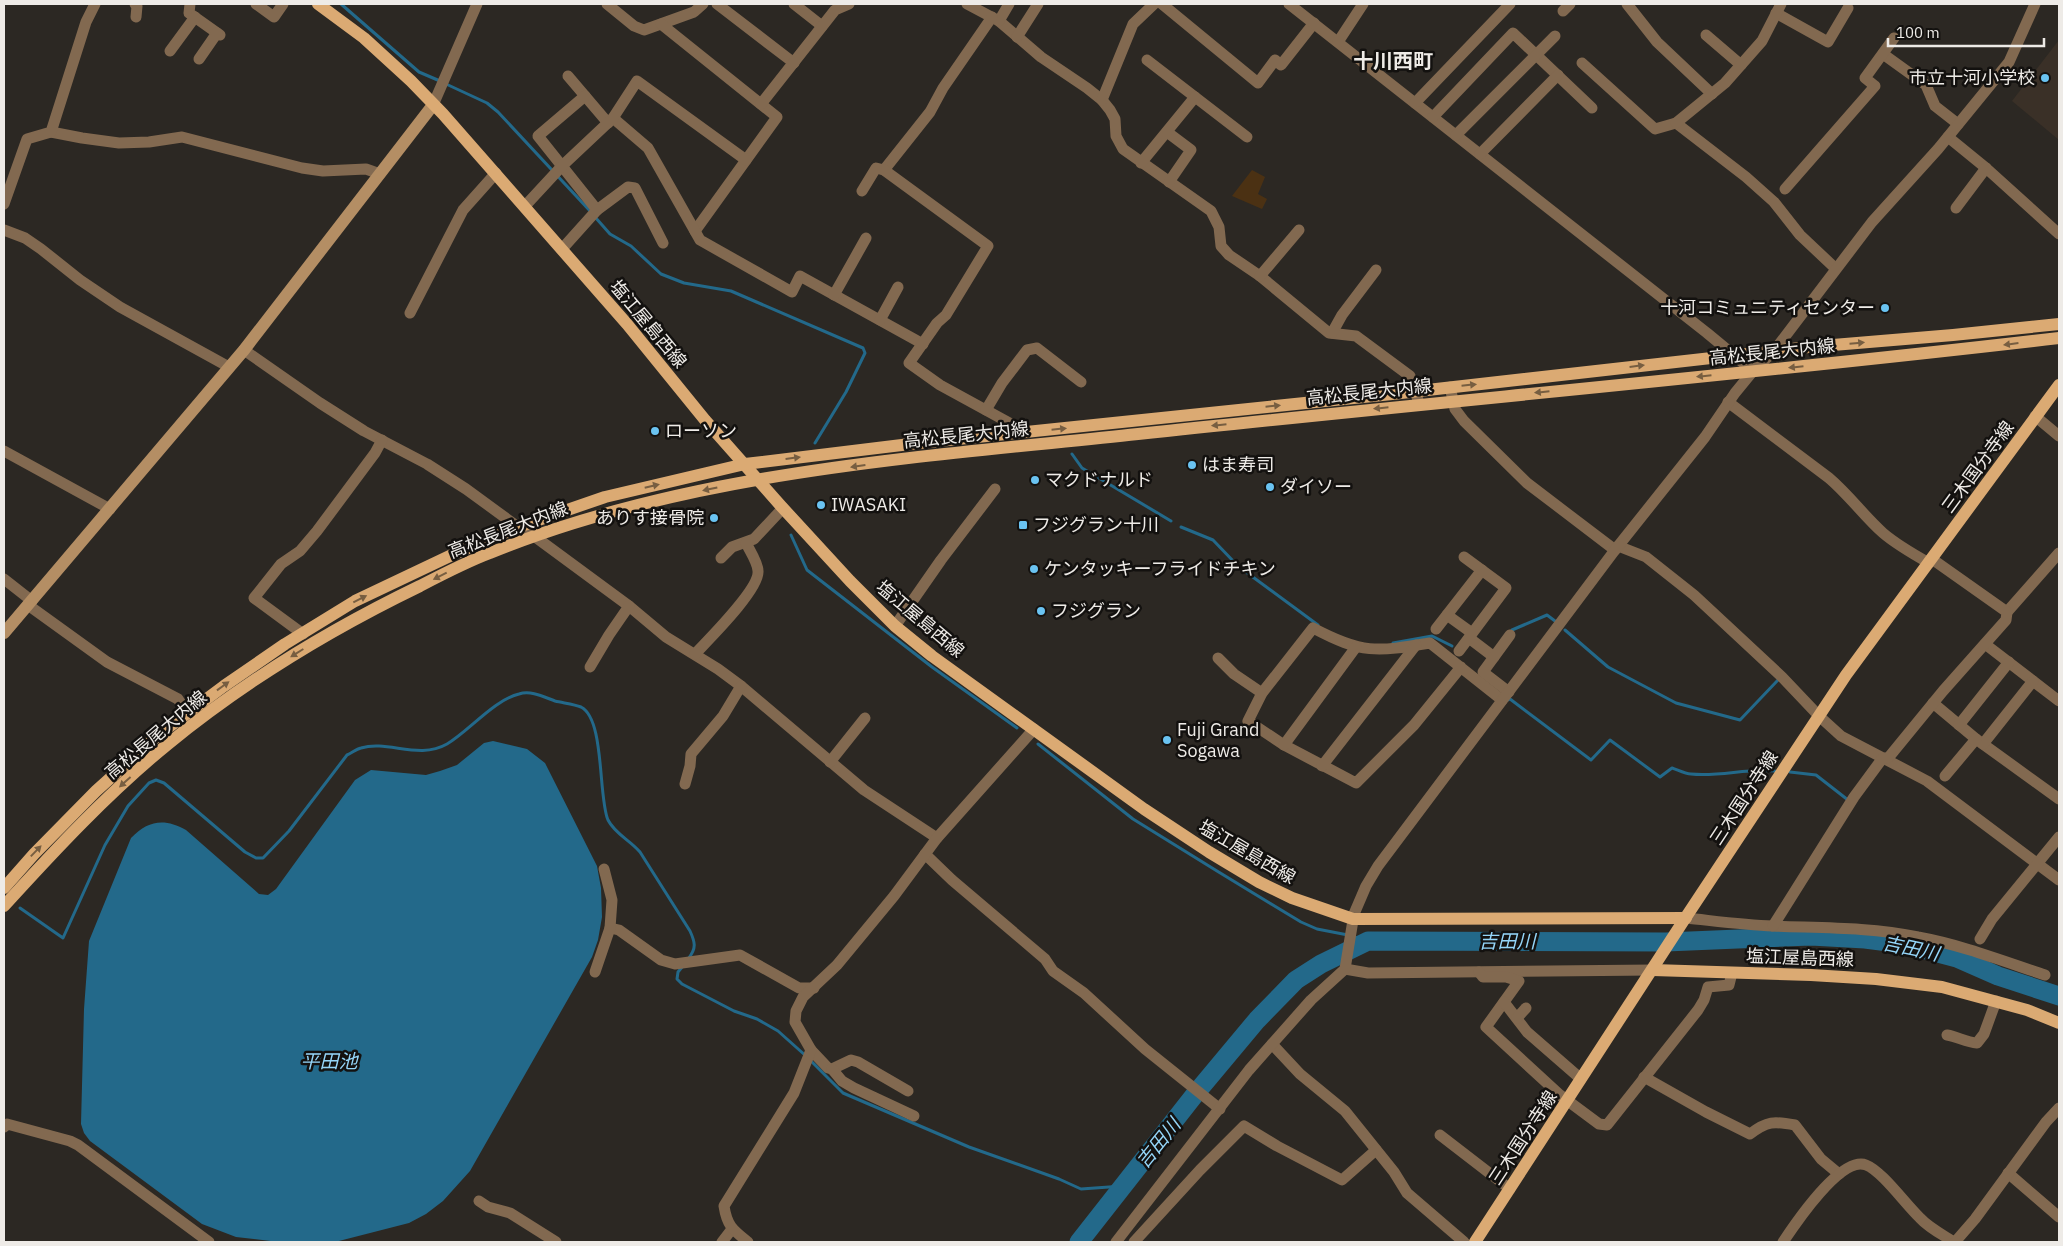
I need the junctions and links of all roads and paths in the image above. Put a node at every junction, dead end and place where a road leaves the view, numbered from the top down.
1 (95, 4) edge
2 (135, 4) edge
3 (190, 4) edge
4 (256, 4) edge
5 (283, 4) edge
6 (318, 4) edge
7 (477, 4) edge
8 (608, 4) edge
9 (702, 4) edge
10 (717, 4) edge
11 (794, 4) edge
12 (849, 4) edge
13 (970, 4) edge
14 (1009, 4) edge
15 (1038, 4) edge
16 (1154, 4) edge
17 (1162, 4) edge
18 (1289, 4) edge
19 (1363, 4) edge
20 (1510, 4) edge
21 (1627, 4) edge
22 (2035, 4) edge
23 (1778, 8) edge
24 (1848, 8) dead end
25 (136, 16) dead end
26 (195, 17) junction
27 (995, 19) junction
28 (1314, 23) junction
29 (662, 24) junction
30 (822, 26) junction
31 (1706, 35) dead end
32 (1555, 36) dead end
33 (1017, 37) junction
34 (1894, 38) dead end
35 (1338, 42) junction
36 (170, 51) dead end
37 (1883, 54) junction
38 (1537, 55) junction
39 (199, 59) dead end
40 (1147, 60) dead end
41 (794, 63) junction
42 (1582, 63) dead end
43 (1741, 65) junction
44 (1558, 75) junction
45 (568, 76) dead end
46 (1712, 94) junction
47 (585, 96) junction
48 (1195, 97) junction
49 (1102, 100) junction
50 (1415, 103) junction
51 (761, 104) junction
52 (433, 105) junction
53 (1592, 108) dead end
54 (1433, 117) junction
55 (611, 121) junction
56 (1676, 122) junction
57 (1958, 124) junction
58 (51, 132) junction
59 (1166, 132) junction
60 (1456, 136) junction
61 (1247, 137) dead end
62 (1948, 137) junction
63 (1480, 154) junction
64 (746, 160) junction
65 (1141, 164) junction
66 (1986, 168) junction
67 (558, 170) junction
68 (884, 170) junction
69 (496, 173) junction
70 (380, 174) junction
71 (1169, 182) junction
72 (1785, 189) dead end
73 (862, 191) dead end
74 (4, 204) edge
75 (525, 206) junction
76 (1956, 208) dead end
77 (594, 213) junction
78 (4, 230) edge
79 (1299, 230) dead end
80 (695, 231) junction
81 (2059, 234) edge
82 (866, 238) dead end
83 (663, 243) dead end
84 (562, 249) junction
85 (1835, 268) junction
86 (1376, 270) dead end
87 (1260, 276) junction
88 (898, 287) dead end
89 (834, 295) junction
90 (410, 313) dead end
91 (880, 320) junction
92 (2059, 324) edge
93 (1332, 333) junction
94 (2059, 338) edge
95 (923, 344) junction
96 (244, 350) junction
97 (1774, 351) junction
98 (1734, 356) junction
99 (229, 367) junction
100 (1753, 371) junction
101 (1081, 382) dead end
102 (2059, 385) edge
103 (1450, 387) junction
104 (1415, 391) junction
105 (1452, 401) junction
106 (1728, 402) junction
107 (1419, 404) junction
108 (986, 410) junction
109 (2036, 416) junction
110 (1015, 433) junction
111 (2059, 436) edge
112 (382, 440) junction
113 (4, 451) edge
114 (745, 464) junction
115 (758, 480) junction
116 (995, 489) dead end
117 (783, 508) junction
118 (110, 509) junction
119 (518, 528) junction
120 (534, 536) junction
121 (746, 543) junction
122 (1617, 548) junction
123 (2059, 553) edge
124 (1464, 557) dead end
125 (721, 558) dead end
126 (1930, 561) junction
127 (1482, 570) junction
128 (4, 579) edge
129 (30, 603) junction
130 (629, 606) junction
131 (2007, 612) junction
132 (1447, 615) junction
133 (895, 626) junction
134 (1436, 629) dead end
135 (4, 633) edge
136 (302, 634) junction
137 (1510, 635) dead end
138 (1471, 636) junction
139 (1985, 644) junction
140 (1416, 645) junction
141 (1356, 648) junction
142 (1459, 651) dead end
143 (694, 654) junction
144 (1494, 657) junction
145 (1218, 658) dead end
146 (2009, 662) junction
147 (590, 667) dead end
148 (1461, 667) junction
149 (2033, 681) junction
150 (741, 686) junction
151 (1262, 693) junction
152 (1506, 696) junction
153 (2059, 701) edge
154 (1933, 703) junction
155 (187, 714) junction
156 (1819, 716) junction
157 (865, 718) dead end
158 (1959, 725) junction
159 (1034, 729) junction
160 (1979, 742) junction
161 (1284, 745) junction
162 (1882, 759) junction
163 (830, 762) junction
164 (1322, 766) junction
165 (1945, 776) dead end
166 (685, 784) dead end
167 (2059, 799) edge
168 (2059, 837) edge
169 (937, 838) junction
170 (925, 854) junction
171 (2037, 865) junction
172 (604, 869) dead end
173 (2059, 880) edge
174 (4, 888) edge
175 (4, 906) edge
176 (1685, 919) junction
177 (1353, 923) junction
178 (1773, 926) junction
179 (610, 928) junction
180 (1980, 939) dead end
181 (1346, 967) junction
182 (1654, 969) junction
183 (595, 972) dead end
184 (1479, 972) junction
185 (1732, 973) junction
186 (2045, 975) dead end
187 (814, 988) junction
188 (1996, 1001) junction
189 (1504, 1002) junction
190 (1526, 1008) dead end
191 (1517, 1018) junction
192 (2059, 1023) edge
193 (1947, 1035) dead end
194 (1272, 1044) junction
195 (809, 1055) junction
196 (832, 1069) junction
197 (1644, 1077) junction
198 (1582, 1079) junction
199 (1568, 1101) junction
200 (1216, 1106) junction
201 (898, 1107) junction
202 (2059, 1108) edge
203 (914, 1116) dead end
204 (4, 1126) edge
205 (1440, 1135) dead end
206 (1376, 1150) junction
207 (1839, 1174) junction
208 (2008, 1174) junction
209 (1159, 1184) junction
210 (1510, 1189) junction
211 (479, 1202) dead end
212 (2059, 1217) edge
213 (732, 1229) junction
214 (210, 1242) edge
215 (556, 1242) edge
216 (722, 1242) edge
217 (748, 1242) edge
218 (1116, 1242) edge
219 (1133, 1242) edge
220 (1464, 1242) edge
221 (1475, 1242) edge
222 (1783, 1242) edge
223 (1955, 1242) edge

1 - 58 street
2 - 25 street
3 - 26 street
4 - 5 street
6 - 52 main road, 塩江屋島西線
7 - 52 street
8 - 29 street
9 - 29 street
10 - 41 street
11 - 30 street
12 - 30 street
13 - 27 street
14 - 27 street
15 - 33 street
16 - 49 street
17 - 28 street
18 - 28 street
19 - 35 street
20 - 50 street
21 - 46 street
22 - 57 street
23 - 24 street
23 - 43 street
26 - 36 street
26 - 39 street
27 - 33 street
27 - 68 street
28 - 35 street
29 - 51 street
30 - 41 street
31 - 43 street
32 - 38 street
33 - 49 street
34 - 37 street
35 - 50 street
37 - 57 street
37 - 72 street
38 - 44 street
38 - 54 street
38 - 60 street
40 - 48 street
41 - 51 street
42 - 56 street
43 - 46 street
44 - 53 street
44 - 63 street
45 - 47 street
46 - 56 street
47 - 55 street
47 - 67 street
48 - 59 street
48 - 61 street
49 - 65 street
50 - 54 street
51 - 64 street
52 - 69 main road, 塩江屋島西線
52 - 70 street
54 - 60 street
55 - 64 street
55 - 67 street
55 - 80 street
56 - 85 street
57 - 62 street
58 - 70 street
58 - 74 street
59 - 65 street
59 - 71 street
60 - 63 street
62 - 66 street
62 - 85 street
63 - 98 street
64 - 80 street
65 - 71 street
66 - 76 street
66 - 81 street
67 - 75 street
67 - 77 street
68 - 73 street
68 - 95 street
69 - 75 main road, 塩江屋島西線
69 - 90 street
70 - 96 street
71 - 87 street
75 - 84 main road, 塩江屋島西線
77 - 83 street
77 - 84 street
78 - 99 street
79 - 87 street
80 - 89 street
82 - 89 street
84 - 114 main road, 塩江屋島西線
85 - 97 street
86 - 93 street
87 - 93 street
88 - 91 street
89 - 91 street
91 - 95 street
97 -> 92 main road, 高松長尾大内線
93 - 104 street
94 -> 100 main road, 高松長尾大内線
95 - 108 street
96 - 99 street
96 - 112 street
97 - 98 main road, 高松長尾大内線
97 - 100 street
98 - 100 street
103 -> 98 main road, 高松長尾大内線
99 - 118 street
100 -> 105 main road, 高松長尾大内線
100 - 106 street
101 - 108 street
102 - 109 main road, 三木国分寺線
103 - 104 main road, 高松長尾大内線
103 - 105 street
104 - 107 street
110 -> 104 main road, 高松長尾大内線
105 - 107 main road, 高松長尾大内線
105 - 122 street
106 - 122 street
106 - 126 street
107 -> 115 main road, 高松長尾大内線
108 - 110 street
109 - 111 street
109 - 126 main road, 三木国分寺線
114 -> 110 main road, 高松長尾大内線
112 - 119 street
112 - 136 street
113 - 118 street
114 - 115 main road, 塩江屋島西線
119 -> 114 main road, 高松長尾大内線
115 - 117 main road, 塩江屋島西線
115 -> 120 main road, 高松長尾大内線
116 - 133 street
117 - 121 street
117 - 133 main road, 塩江屋島西線
118 - 129 street
119 - 120 street
136 -> 119 main road, 高松長尾大内線
120 - 130 street
120 -> 175 main road, 高松長尾大内線
121 - 125 street
121 - 143 street
122 - 152 street
122 - 156 street
123 - 131 street
124 - 127 street
126 - 131 street
126 - 156 main road, 三木国分寺線
127 - 132 street
127 - 138 street
128 - 129 street
129 - 135 street
129 - 155 street
130 - 143 street
130 - 147 street
131 - 139 street
132 - 134 street
132 - 138 street
133 - 159 main road, 塩江屋島西線
155 -> 136 main road, 高松長尾大内線
137 - 144 street
138 - 142 street
138 - 144 street
139 - 146 street
139 - 154 street
140 - 141 street
140 - 148 street
140 - 164 street
141 - 151 street
141 - 161 street
143 - 150 street
144 - 152 street
145 - 151 street
146 - 149 street
146 - 158 street
148 - 152 street
148 - 164 street
149 - 153 street
149 - 160 street
150 - 163 street
150 - 166 street
151 - 161 street
152 - 177 street
154 - 158 street
154 - 162 street
174 -> 155 main road, 高松長尾大内線
156 - 162 street
156 - 176 main road, 三木国分寺線
157 - 163 street
158 - 160 street
159 - 169 street
159 - 177 main road, 塩江屋島西線
160 - 165 street
160 - 167 street
161 - 164 street
162 - 171 street
162 - 178 street
163 - 169 street
168 - 171 street
169 - 170 street
170 - 187 street
170 - 200 street
171 - 173 street
171 - 180 street
172 - 179 street
176 - 177 main road, 塩江屋島西線
176 - 178 street
176 - 182 main road, 三木国分寺線
177 - 181 street
178 - 186 street
179 - 183 street
179 - 187 street
181 - 184 street
181 - 194 street
182 - 184 street
182 - 185 main road, 塩江屋島西線
182 - 198 main road, 三木国分寺線
184 - 189 street
185 - 188 main road, 塩江屋島西線
185 - 197 street
187 - 195 street
188 - 192 main road, 塩江屋島西線
188 - 193 street
189 - 191 street
189 - 199 street
190 - 191 street
191 - 198 street
194 - 200 street
194 - 206 street
195 - 196 street
195 - 213 street
196 - 201 street
196 - 201 street
197 - 199 street
197 - 207 street
198 - 199 main road, 三木国分寺線
199 - 210 main road, 三木国分寺線
200 - 209 street
201 - 203 street
202 - 208 street
204 - 214 street
205 - 210 street
206 - 219 street
206 - 220 street
207 - 222 street
207 - 223 street
208 - 212 street
208 - 223 street
209 - 218 street
209 - 219 street
210 - 221 main road, 三木国分寺線
211 - 215 street
213 - 216 street
213 - 217 street

